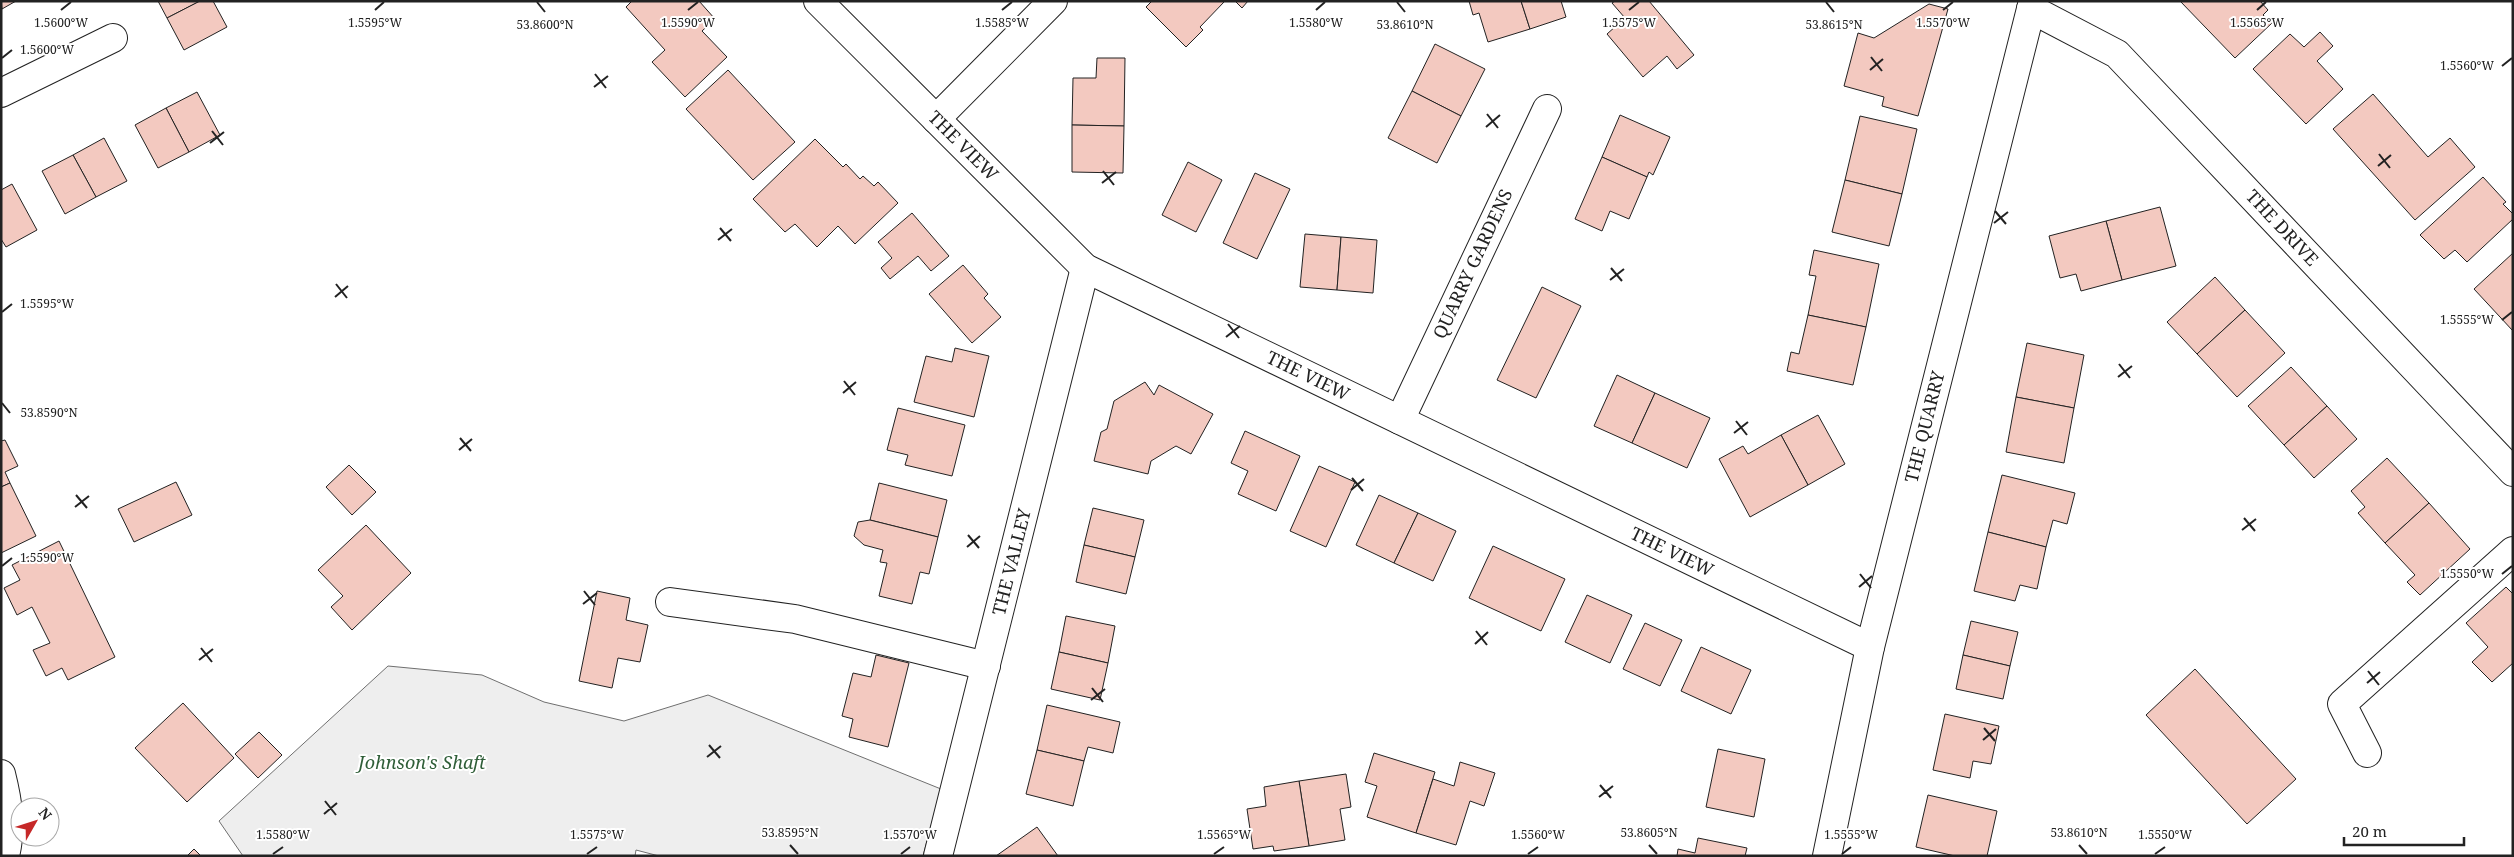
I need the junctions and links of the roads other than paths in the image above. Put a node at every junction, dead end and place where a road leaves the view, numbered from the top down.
1 (818, 1) edge
2 (1053, 1) edge
3 (2032, 5) edge
4 (113, 38) dead end
5 (1, 93) edge
6 (1547, 108) dead end
7 (936, 119) junction
8 (1085, 268) junction
9 (1400, 420) junction
10 (2513, 472) edge
11 (2513, 551) edge
12 (670, 602) dead end
13 (1870, 647) junction
14 (986, 666) junction
15 (2367, 754) dead end
16 (1, 774) edge
17 (5, 856) edge
18 (938, 856) edge
19 (1827, 856) edge

1 - 7 street, THE VIEW
2 - 7 street
3 - 10 street, THE DRIVE
3 - 13 street, THE QUARRY
4 - 5 street
6 - 9 street, QUARRY GARDENS
7 - 8 street, THE VIEW
8 - 9 street, THE VIEW
8 - 14 street, THE VALLEY
9 - 13 street, THE VIEW
11 - 15 street
12 - 14 street
13 - 19 street, THE QUARRY
14 - 18 street, THE VALLEY
16 - 17 street

